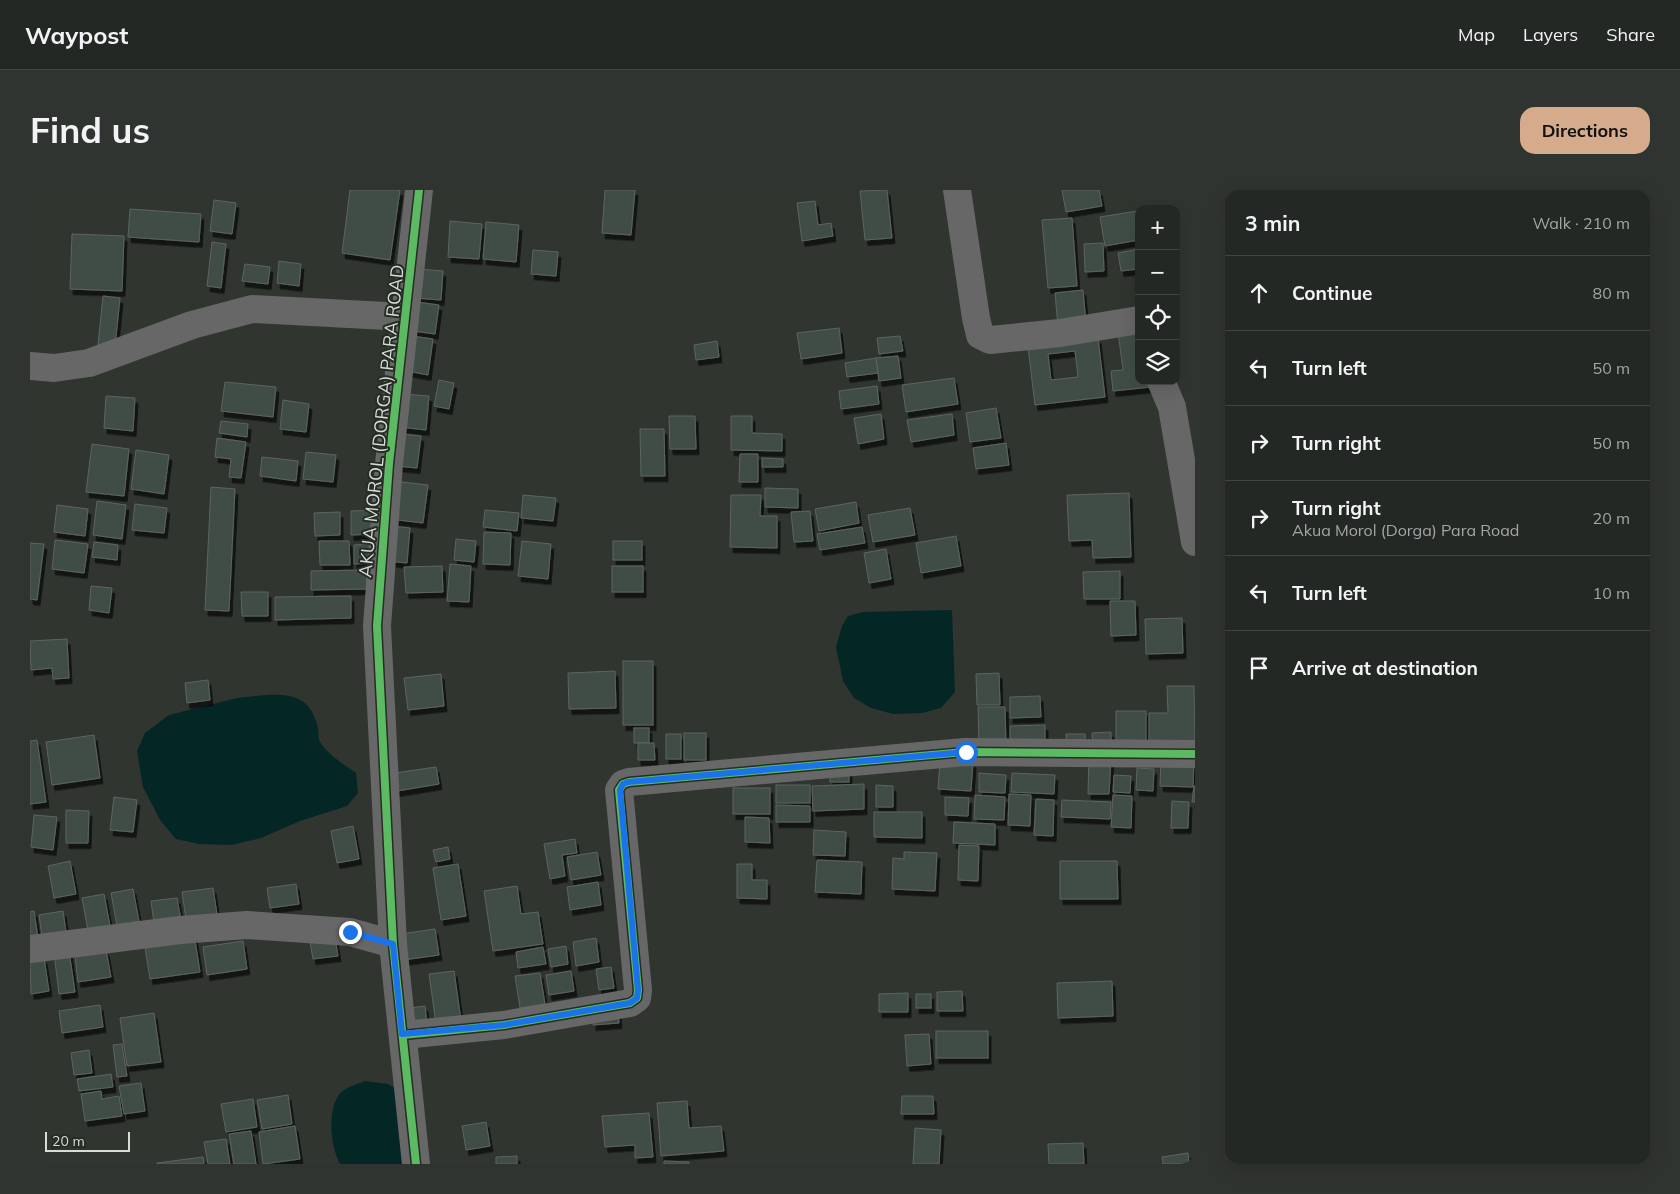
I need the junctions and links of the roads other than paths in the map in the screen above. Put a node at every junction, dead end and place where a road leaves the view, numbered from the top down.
1 (419, 190) edge
2 (957, 190) edge
3 (405, 317) junction
4 (1135, 321) edge
5 (30, 366) edge
6 (1164, 385) edge
7 (1195, 542) edge
8 (1195, 754) edge
9 (393, 944) junction
10 (30, 949) edge
11 (402, 1034) junction
12 (416, 1164) edge

1 - 3 street, AKUA MOROL (DORGA) PARA ROAD
2 - 4 street
3 - 5 street
3 - 9 street, AKUA MOROL (DORGA) PARA ROAD
6 - 7 street
8 - 11 street
9 - 10 street
9 - 11 street, AKUA MOROL (DORGA) PARA ROAD
11 - 12 street, AKUA MOROL (DORGA) PARA ROAD

